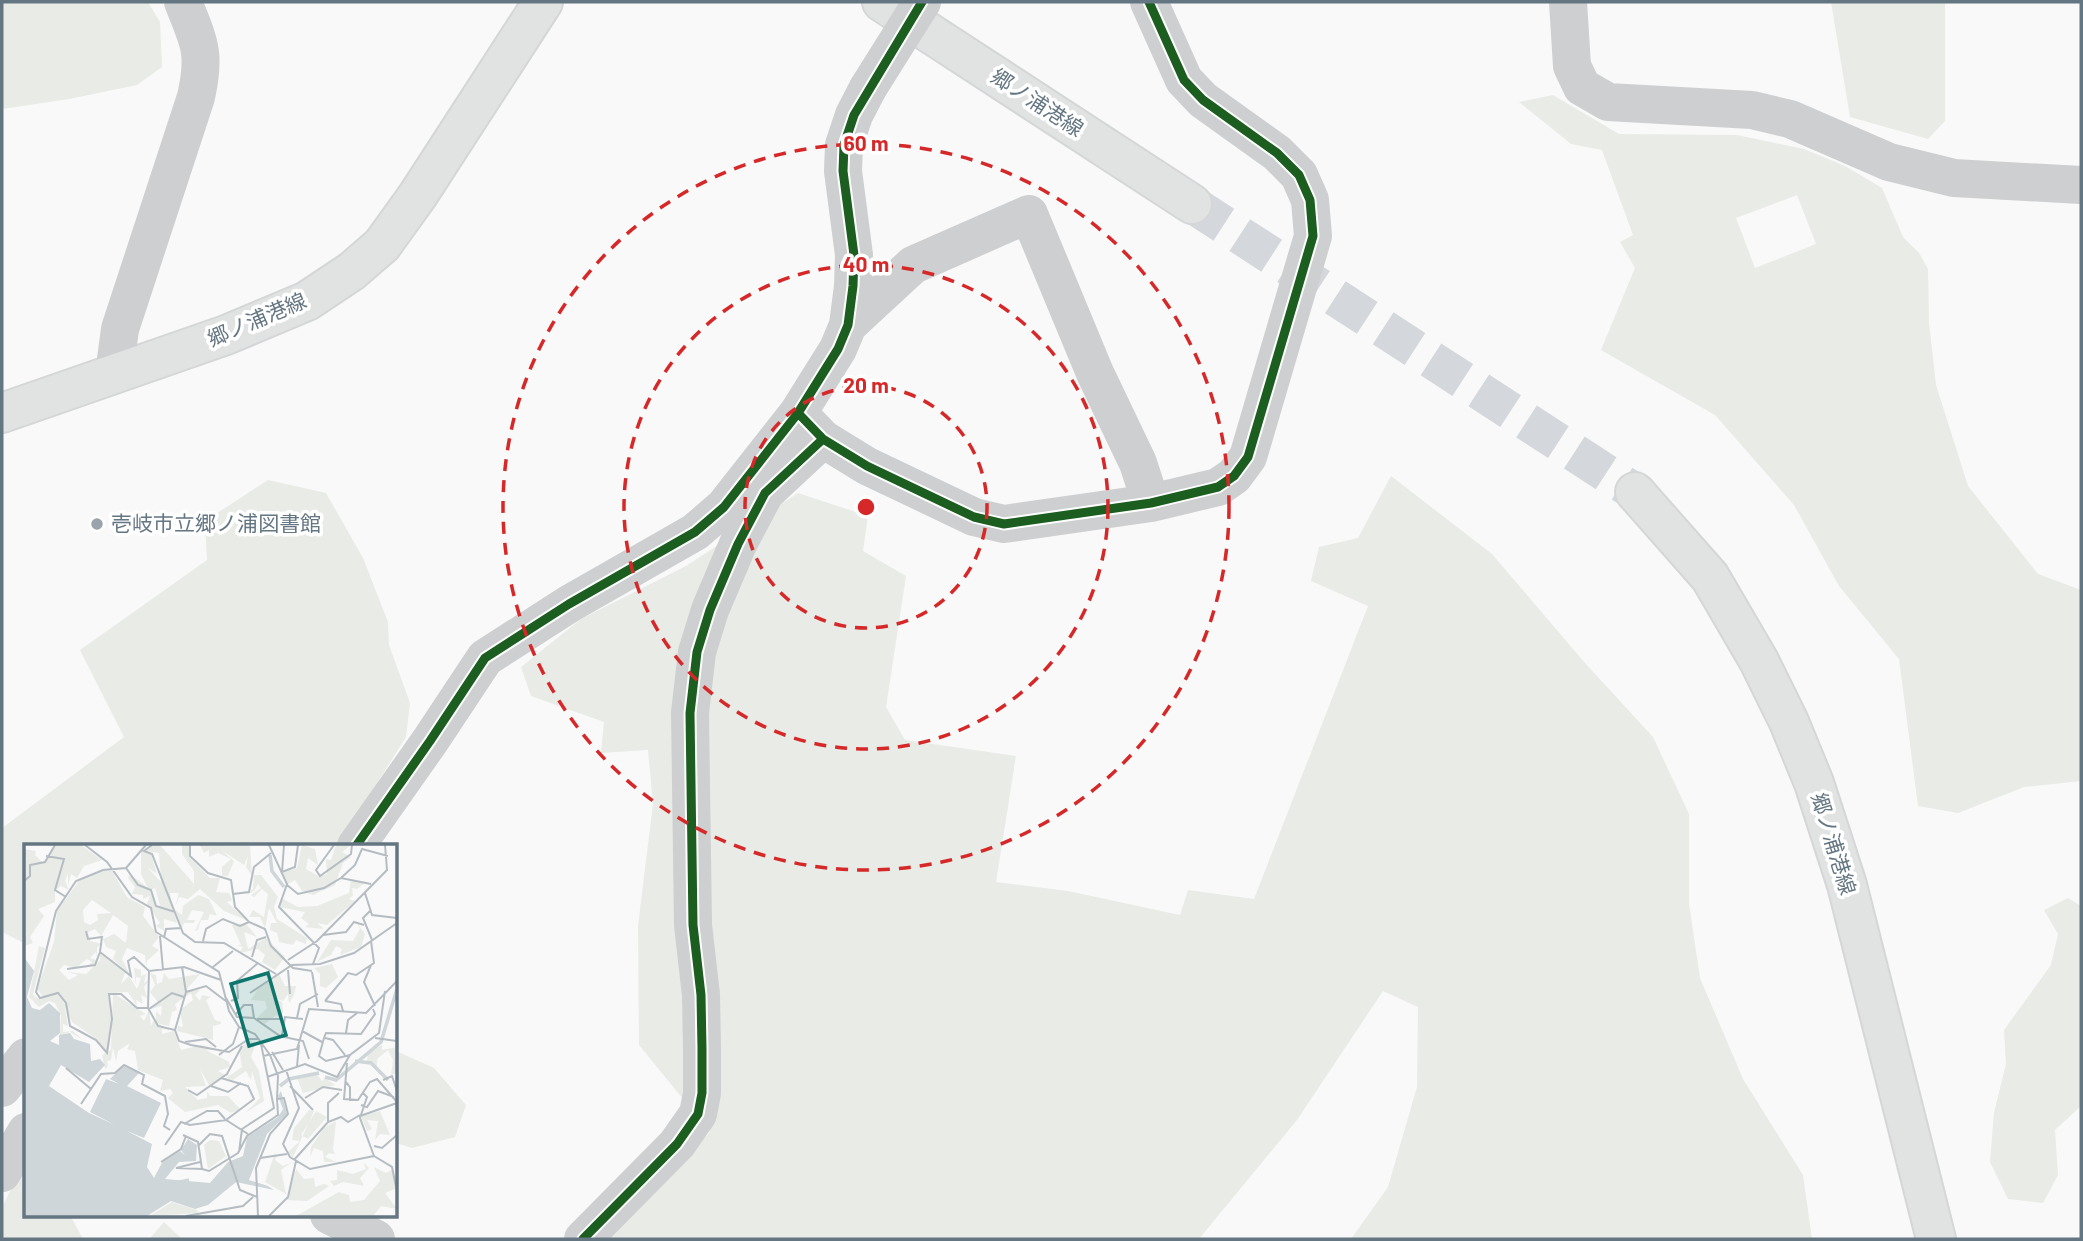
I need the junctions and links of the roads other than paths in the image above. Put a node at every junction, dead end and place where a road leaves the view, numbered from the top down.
1 (183, 2) edge
2 (543, 2) edge
3 (882, 2) edge
4 (922, 2) edge
5 (1149, 2) edge
6 (1569, 2) edge
7 (2081, 185) edge
8 (1192, 204) tunnel mouth
9 (849, 325) junction
10 (114, 374) junction
11 (5, 409) edge
12 (811, 426) junction
13 (1635, 492) tunnel mouth
14 (1151, 503) junction
15 (357, 844) edge
16 (24, 1060) edge
17 (2, 1088) edge
18 (24, 1135) edge
19 (2, 1173) edge
20 (331, 1216) edge
21 (376, 1239) edge
22 (583, 1239) edge
23 (1936, 1239) edge

1 - 10 street
2 - 10 main road, 郷ノ浦港線
3 - 8 main road, 郷ノ浦港線
4 - 9 street, bridge
5 - 14 street
6 - 7 street
9 - 12 street
9 - 14 street
10 - 11 main road, 郷ノ浦港線
12 - 14 street
12 - 15 street
12 - 22 street
13 - 23 main road, 郷ノ浦港線
16 - 17 street
18 - 19 street
20 - 21 street

